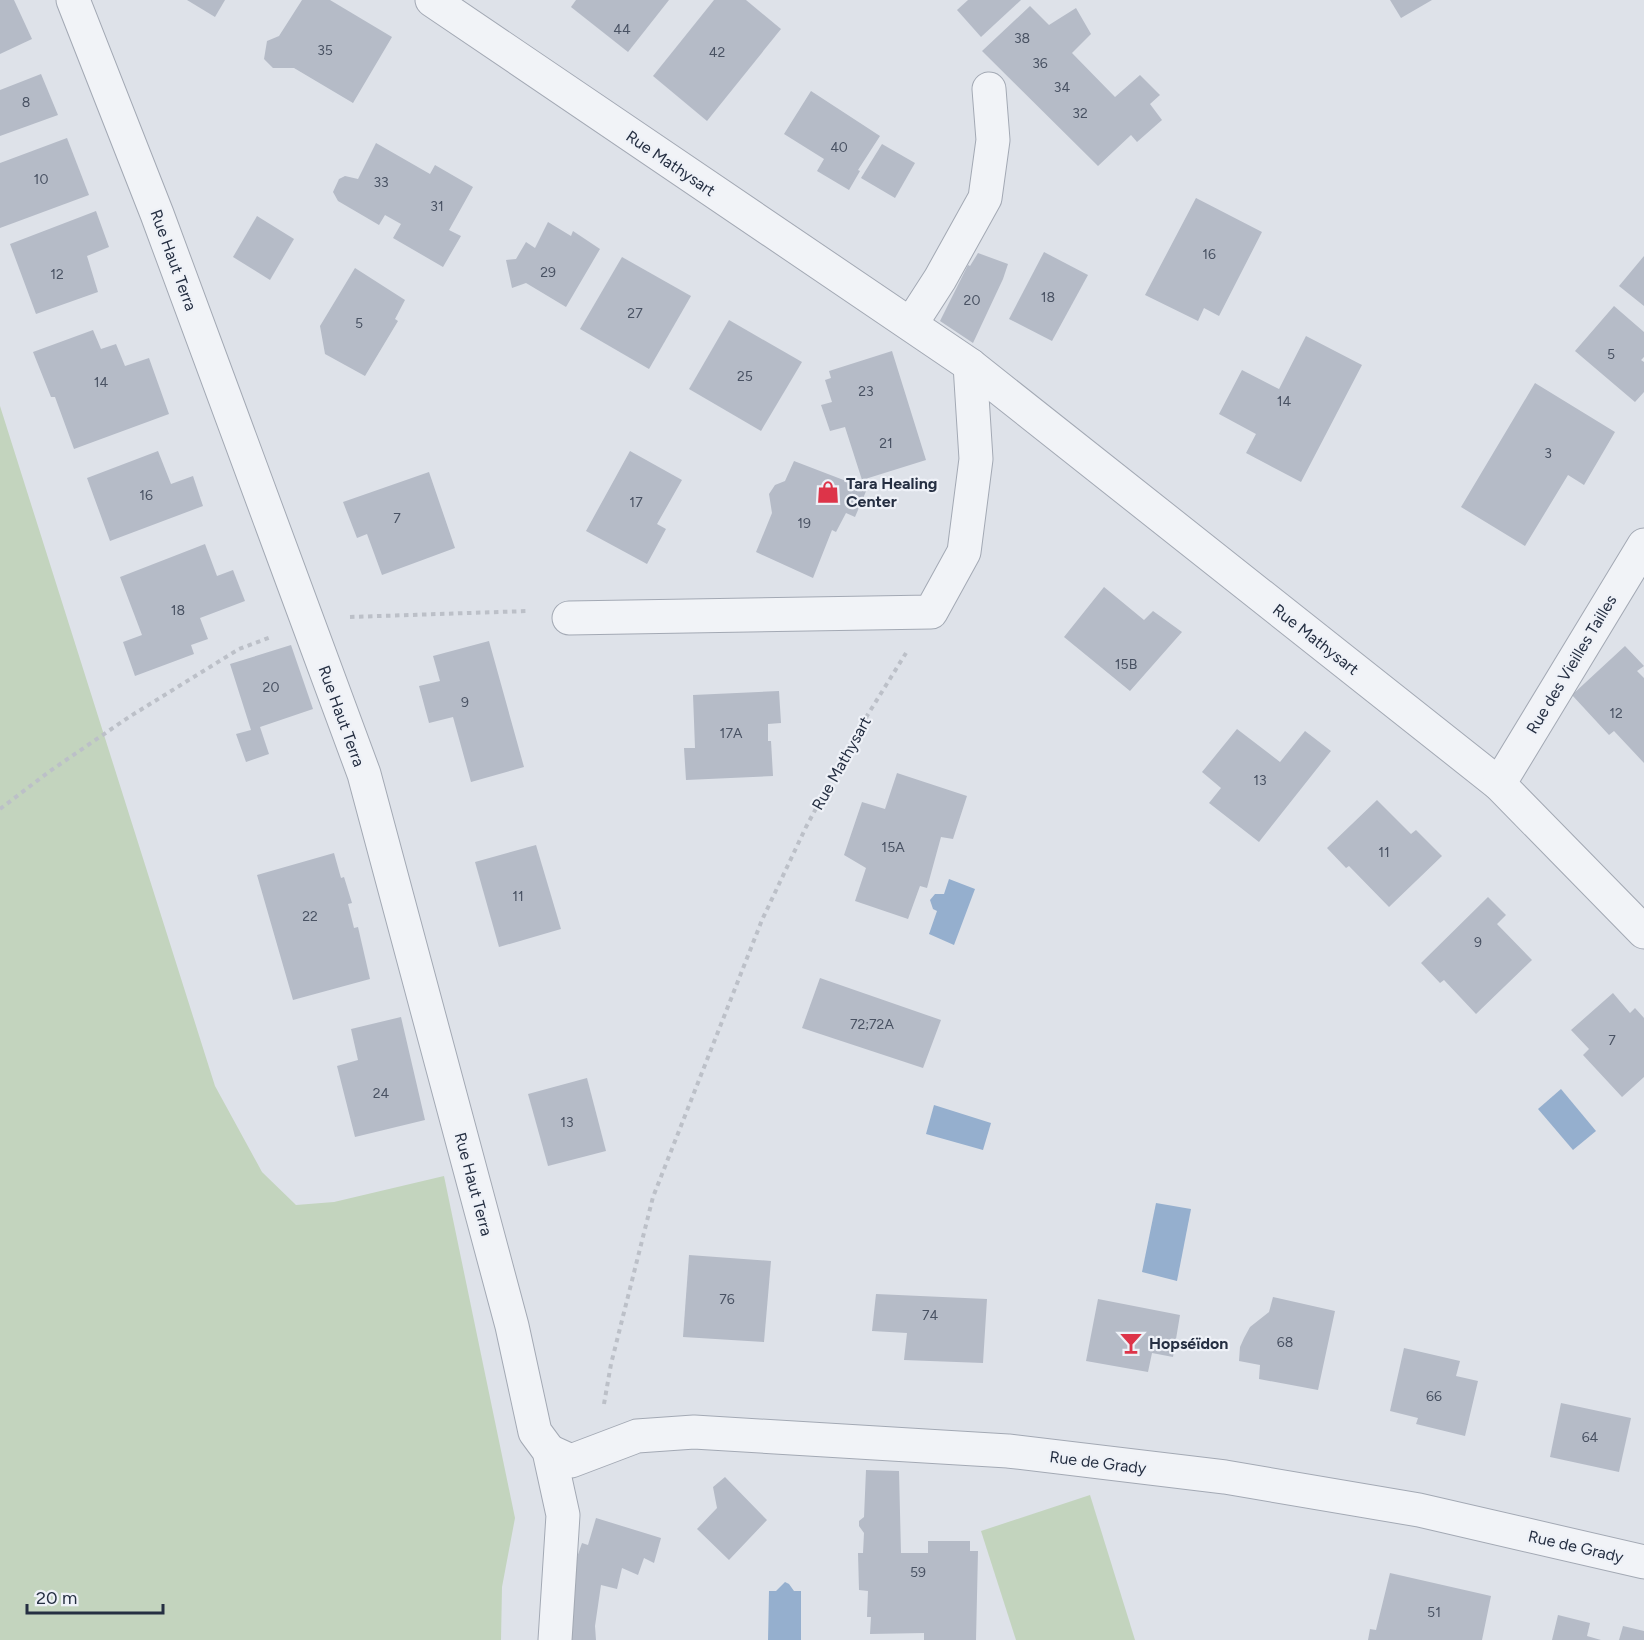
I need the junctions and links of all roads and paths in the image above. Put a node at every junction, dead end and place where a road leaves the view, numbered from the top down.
1 (73, 0) edge
2 (432, 0) edge
3 (989, 89) dead end
4 (911, 324) junction
5 (970, 365) junction
6 (1644, 544) edge
7 (931, 612) junction
8 (569, 618) joint
9 (307, 622) junction
10 (1499, 784) junction
11 (0, 809) edge
12 (1644, 932) edge
13 (549, 1451) junction
14 (595, 1452) junction
15 (1644, 1562) edge
16 (555, 1640) edge

1 - 9 street, Rue Haut Terra
2 - 4 street, Rue Mathysart
3 - 4 street
4 - 5 street, Rue Mathysart
5 - 7 street
5 - 10 street, Rue Mathysart
6 - 10 street, Rue des Vieilles Tailles
7 - 8 street
7 - 14 path, Rue Mathysart
8 - 9 path
9 - 11 path
9 - 13 street, Rue Haut Terra
10 - 12 street, Rue Mathysart
13 - 14 street, Rue de Grady
13 - 16 street, Rue Haut Terra
14 - 15 street, Rue de Grady

